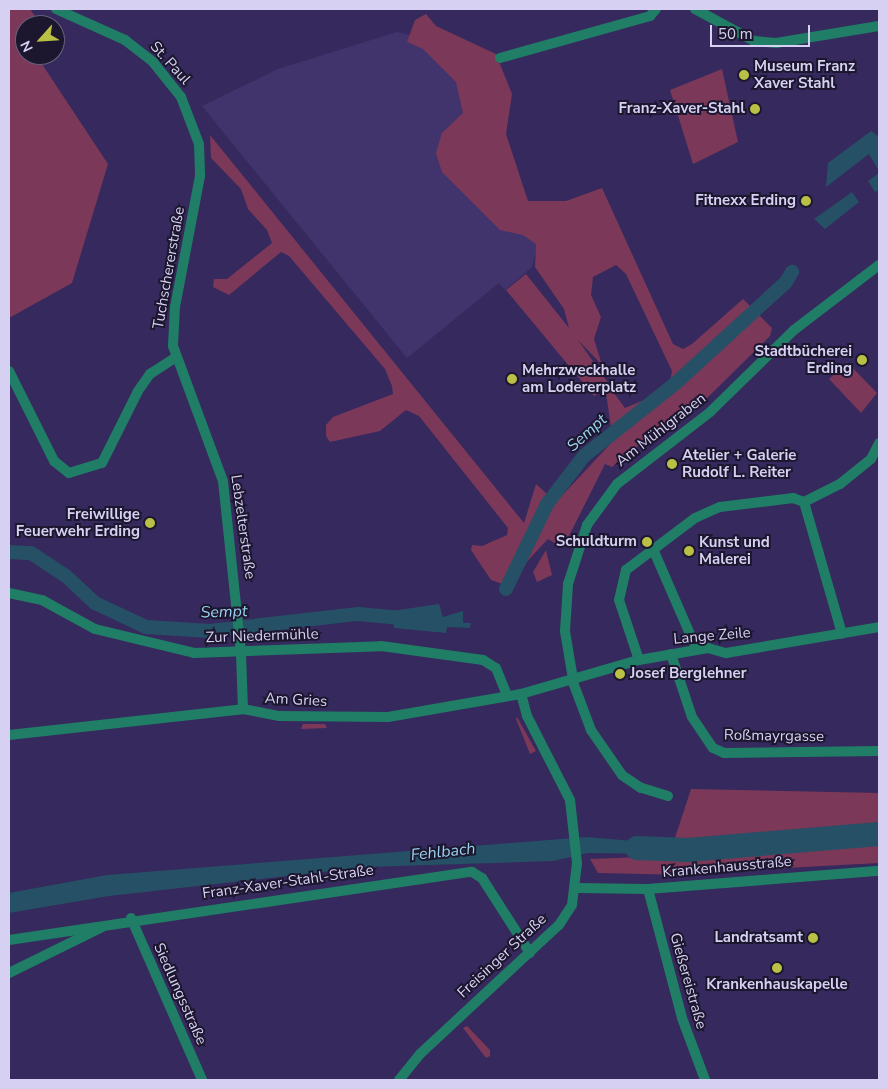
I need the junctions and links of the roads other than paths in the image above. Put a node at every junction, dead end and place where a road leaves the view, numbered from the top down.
1 (56, 9) edge
2 (656, 9) edge
3 (695, 9) edge
4 (879, 26) edge
5 (500, 58) dead end
6 (194, 126) joint
7 (879, 264) edge
8 (176, 357) junction
9 (9, 371) edge
10 (879, 444) edge
11 (804, 502) junction
12 (653, 549) junction
13 (9, 593) edge
14 (879, 628) edge
15 (842, 634) junction
16 (241, 650) junction
17 (696, 650) junction
18 (671, 654) junction
19 (639, 660) junction
20 (572, 676) junction
21 (521, 694) junction
22 (507, 695) junction
23 (243, 709) junction
24 (9, 735) edge
25 (879, 751) edge
26 (668, 796) dead end
27 (879, 872) edge
28 (577, 888) junction
29 (648, 889) junction
30 (131, 918) junction
31 (111, 922) junction
32 (9, 940) edge
33 (530, 953) junction
34 (9, 973) edge
35 (201, 1078) edge
36 (190, 1080) edge
37 (399, 1080) edge
38 (704, 1080) edge

1 - 6 street, St. Paul
2 - 5 street
3 - 4 street
6 - 8 street, Tuchschererstraße
7 - 20 street, Am Mühlgraben
8 - 9 street
8 - 16 street, Lebzelterstraße
10 - 11 street
11 - 12 street
11 - 15 street
12 - 17 street
12 - 19 street
13 - 16 street, Zur Niedermühle
14 - 15 street, Lange Zeile
15 - 17 street, Lange Zeile
16 - 22 street, Zur Niedermühle
16 - 23 street, Lebzelterstraße
17 - 18 street, Lange Zeile
18 - 19 street, Lange Zeile
18 - 25 street, Roßmayrgasse
19 - 20 street, Lange Zeile
20 - 21 street, Lange Zeile
20 - 26 street, Am Mühlgraben
21 - 22 street, Am Gries
21 - 28 street, Freisinger Straße
22 - 23 street, Am Gries
23 - 24 street, Am Gries
27 - 29 street, Krankenhausstraße
28 - 29 street, Krankenhausstraße
28 - 33 street, Freisinger Straße
29 - 38 street, Gießereistraße
30 - 31 street, Franz-Xaver-Stahl-Straße
30 - 33 street, Franz-Xaver-Stahl-Straße
30 - 35 street, Siedlungsstraße
31 - 32 street, Franz-Xaver-Stahl-Straße
31 - 34 street
33 - 37 street, Freisinger Straße
35 - 36 street

